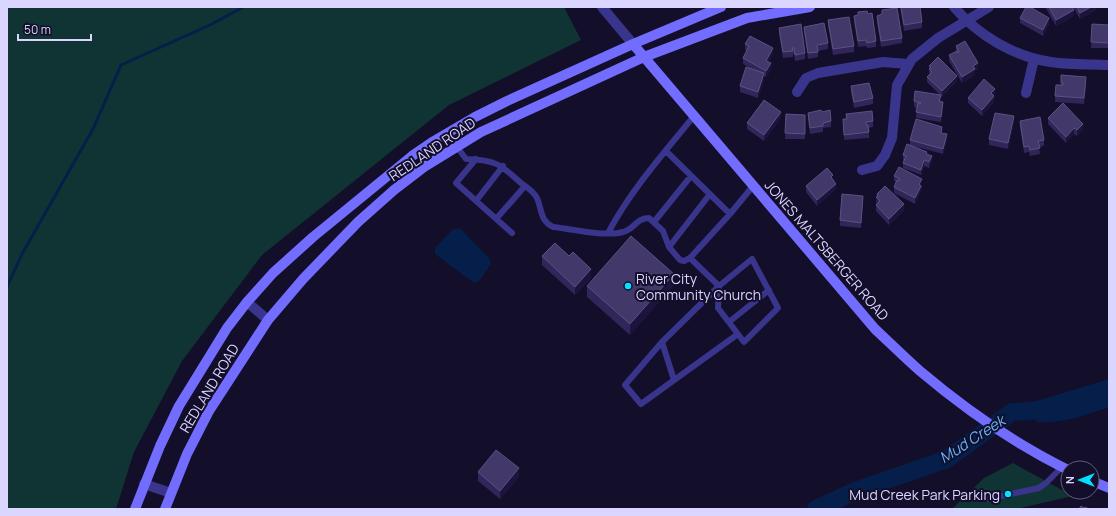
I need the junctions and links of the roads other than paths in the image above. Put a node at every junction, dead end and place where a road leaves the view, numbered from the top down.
1 (602, 7) edge
2 (810, 7) edge
3 (954, 7) edge
4 (989, 7) edge
5 (716, 8) edge
6 (967, 20) junction
7 (633, 44) junction
8 (644, 57) junction
9 (1034, 59) junction
10 (908, 64) junction
11 (1109, 66) edge
12 (797, 92) dead end
13 (1026, 93) dead end
14 (694, 116) junction
15 (449, 132) junction
16 (457, 147) junction
17 (666, 150) junction
18 (476, 159) junction
19 (503, 166) junction
20 (862, 170) dead end
21 (692, 176) junction
22 (525, 186) junction
23 (753, 186) junction
24 (710, 194) junction
25 (476, 201) junction
26 (730, 214) junction
27 (496, 219) junction
28 (654, 222) junction
29 (512, 233) dead end
30 (608, 233) junction
31 (668, 247) junction
32 (690, 258) junction
33 (719, 286) junction
34 (769, 290) junction
35 (247, 302) junction
36 (268, 320) junction
37 (729, 322) junction
38 (738, 334) junction
39 (662, 342) junction
40 (674, 380) junction
41 (1060, 465) edge
42 (1060, 472) edge
43 (144, 484) junction
44 (171, 493) junction
45 (987, 499) dead end
46 (135, 509) edge
47 (165, 509) edge

1 - 7 street, JONES MALTSBERGER ROAD
2 - 8 main road, REDLAND ROAD
3 - 6 street
4 - 6 street
5 - 7 main road, REDLAND ROAD
6 - 9 street
6 - 10 street
7 - 8 main road, JONES MALTSBERGER ROAD
7 - 15 main road, REDLAND ROAD
8 - 14 main road, JONES MALTSBERGER ROAD
8 - 16 main road, REDLAND ROAD
9 - 11 street
9 - 13 street
10 - 12 street
10 - 20 street
14 - 17 lane
14 - 23 main road, JONES MALTSBERGER ROAD
15 - 16 lane
15 - 35 main road, REDLAND ROAD
16 - 18 lane
16 - 36 main road, REDLAND ROAD
17 - 21 lane
17 - 30 lane
18 - 19 lane
18 - 25 lane
19 - 22 lane
19 - 25 lane
21 - 24 lane
21 - 28 lane
22 - 27 lane
22 - 30 lane
23 - 26 lane
23 - 41 main road, JONES MALTSBERGER ROAD
24 - 26 lane
24 - 31 lane
25 - 27 lane
26 - 32 lane
27 - 29 lane
28 - 30 lane
28 - 31 lane
31 - 32 lane
32 - 33 lane
33 - 34 lane
33 - 37 lane
33 - 39 lane
34 - 37 lane
34 - 38 lane
35 - 36 street
35 - 43 main road, REDLAND ROAD
36 - 44 main road, REDLAND ROAD
37 - 38 lane
38 - 40 lane
39 - 40 lane
39 - 40 lane
42 - 45 lane
43 - 44 street
43 - 46 main road, REDLAND ROAD
44 - 47 main road, REDLAND ROAD

